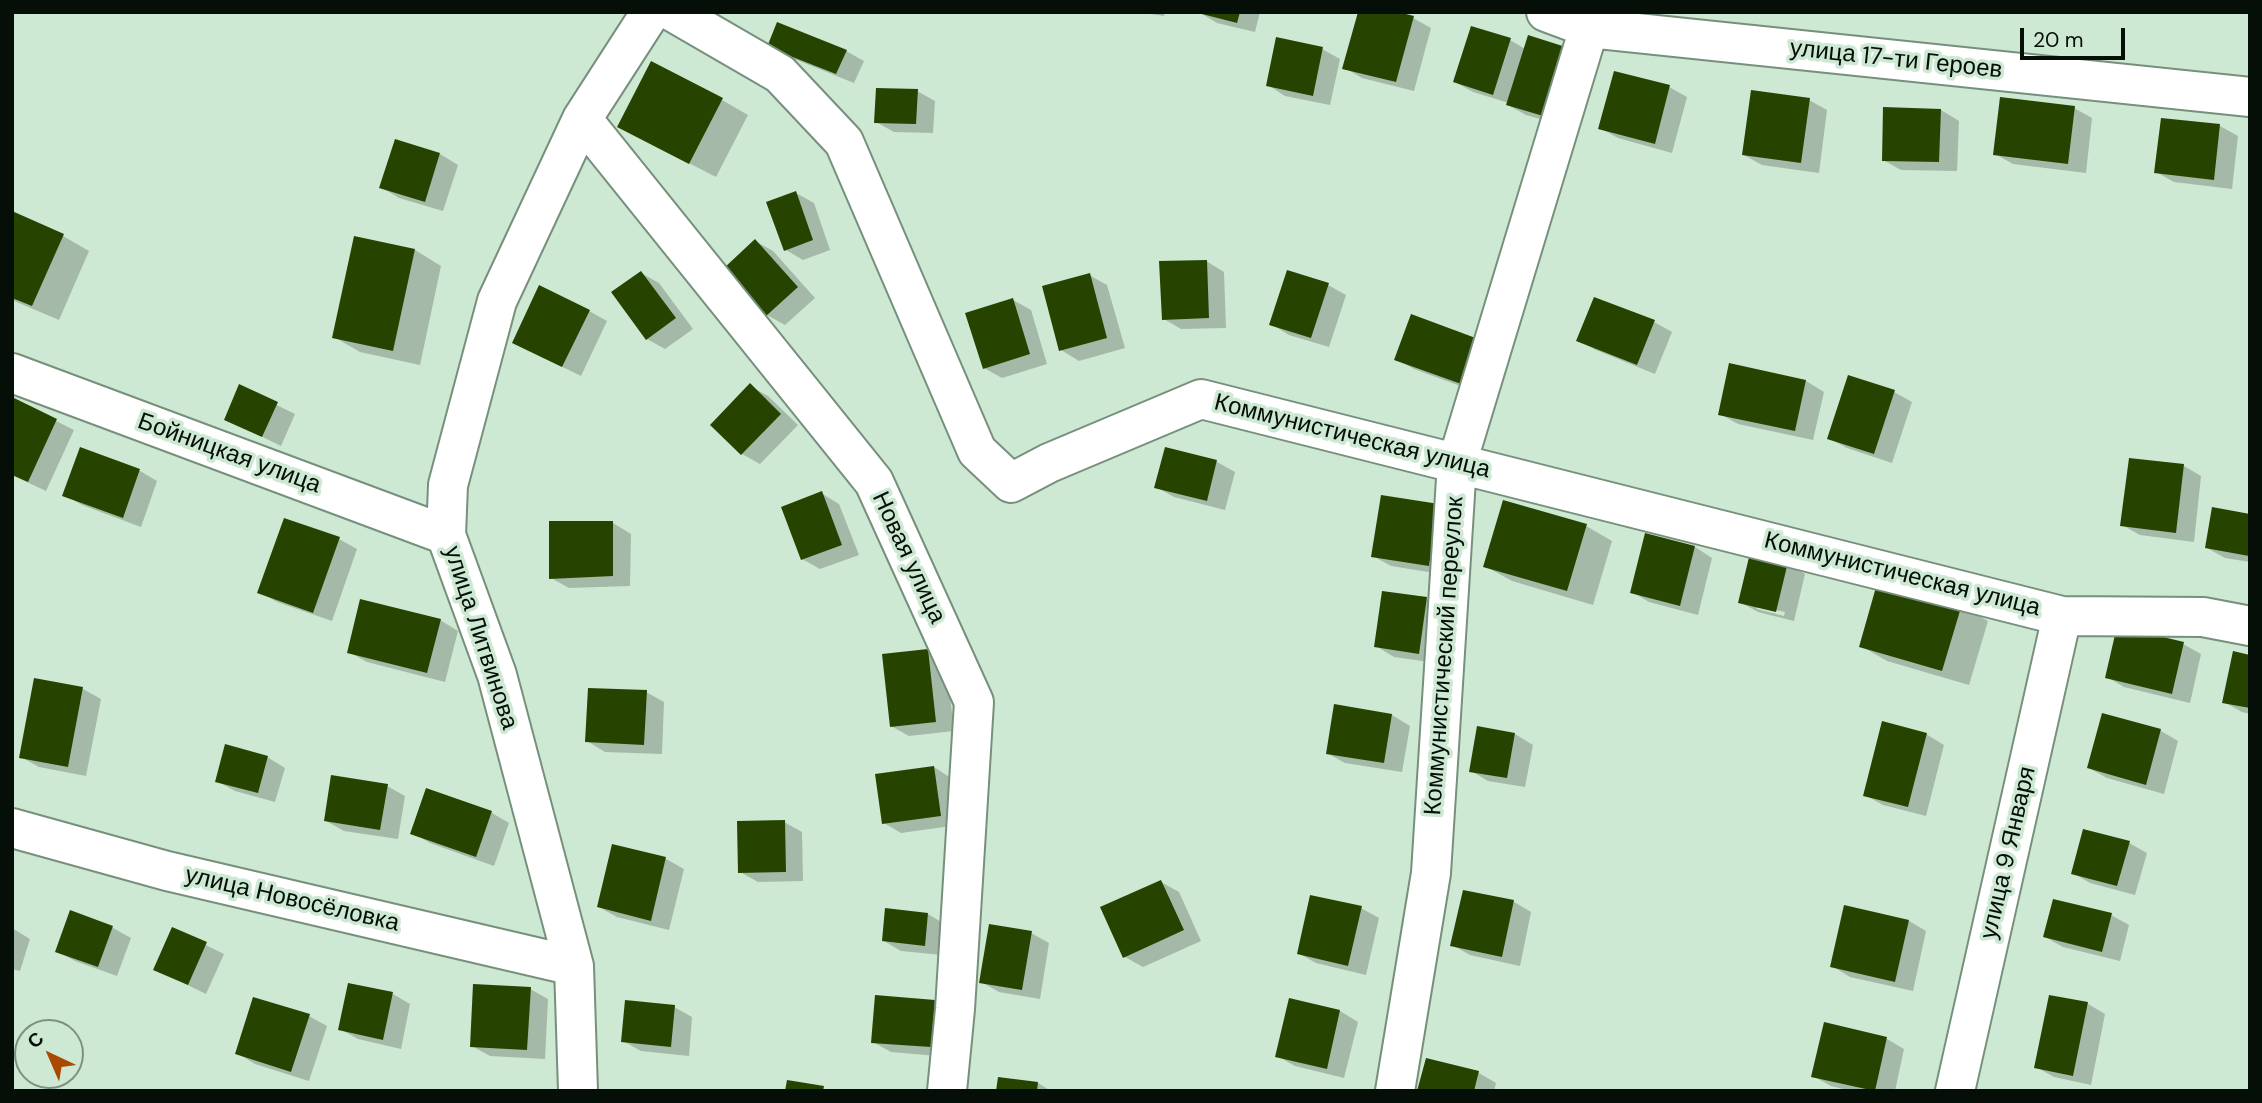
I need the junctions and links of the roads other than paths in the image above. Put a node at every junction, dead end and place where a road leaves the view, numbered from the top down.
1 (651, 12) edge
2 (673, 12) edge
3 (1546, 12) edge
4 (1589, 28) junction
5 (2250, 97) edge
6 (582, 119) junction
7 (12, 373) edge
8 (1457, 463) junction
9 (446, 535) junction
10 (2062, 616) junction
11 (2250, 626) edge
12 (12, 828) edge
13 (574, 965) junction
14 (578, 1091) edge
15 (947, 1091) edge
16 (1395, 1091) edge
17 (1955, 1091) edge

1 - 6 street, улица Литвинова
2 - 8 street, Коммунистическая улица
3 - 4 street, улица 17-ти Героев
4 - 5 street, улица 17-ти Героев
4 - 8 street, Коммунистический переулок
6 - 9 street, улица Литвинова
6 - 15 street, Новая улица
7 - 9 street, Бойницкая улица
8 - 10 street, Коммунистическая улица
8 - 16 street, Коммунистический переулок
9 - 13 street, улица Литвинова
10 - 11 street, Коммунистическая улица
10 - 17 street, улица 9 Января
12 - 13 street, улица Новосёловка
13 - 14 street, улица Литвинова

